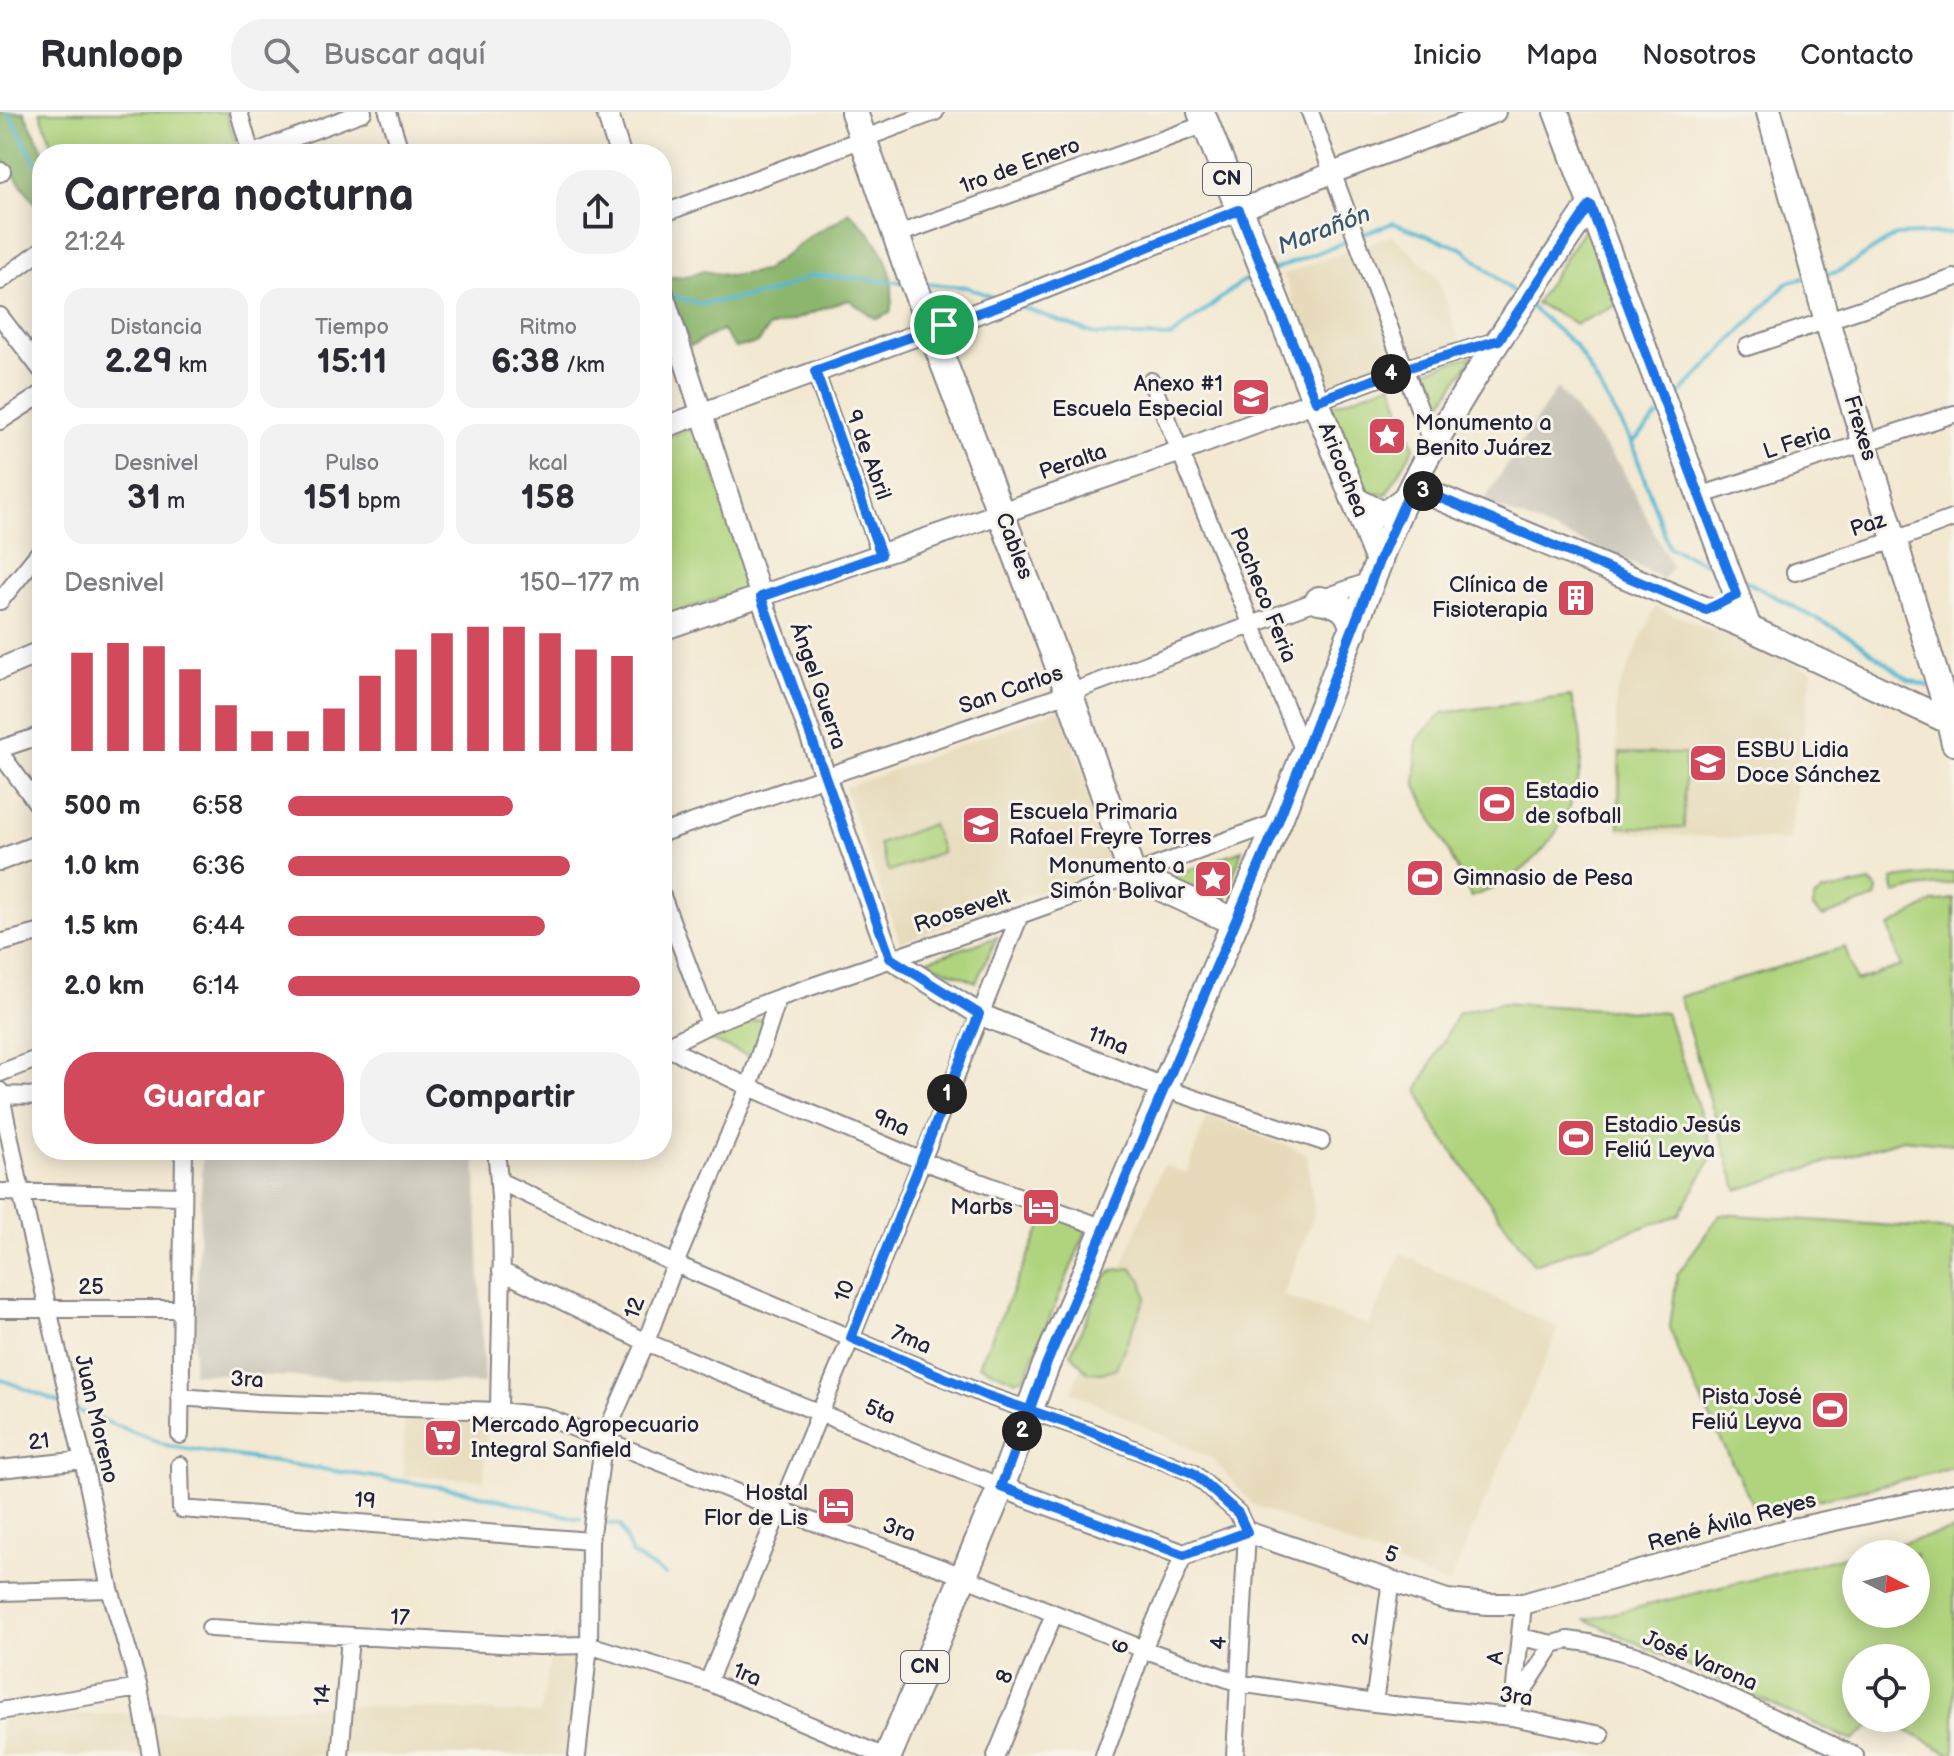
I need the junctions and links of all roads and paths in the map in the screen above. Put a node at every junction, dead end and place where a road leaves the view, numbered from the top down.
1 (239, 112) edge
2 (363, 112) edge
3 (388, 112) edge
4 (607, 112) edge
5 (854, 112) edge
6 (935, 112) edge
7 (1310, 112) edge
8 (1495, 112) edge
9 (1556, 112) edge
10 (1769, 112) edge
11 (1203, 118) edge
12 (862, 139) junction
13 (248, 144) edge
14 (278, 144) edge
15 (398, 144) edge
16 (617, 144) edge
17 (1332, 173) junction
18 (1590, 205) junction
19 (672, 210) edge
20 (1239, 210) junction
21 (896, 235) junction
22 (32, 257) edge
23 (1954, 278) edge
24 (0, 281) edge
25 (0, 316) edge
26 (926, 318) junction
27 (1827, 321) junction
28 (672, 323) edge
29 (1505, 331) junction
30 (1747, 347) dead end
31 (32, 358) edge
32 (1403, 369) junction
33 (815, 371) junction
34 (1151, 381) dead end
35 (32, 400) edge
36 (1316, 401) junction
37 (702, 414) junction
38 (1954, 414) edge
39 (0, 421) edge
40 (672, 424) edge
41 (1865, 444) junction
42 (1433, 446) junction
43 (1181, 451) junction
44 (1409, 492) junction
45 (1699, 496) junction
46 (1355, 501) junction
47 (1002, 512) junction
48 (1954, 518) edge
49 (1895, 540) junction
50 (881, 555) junction
51 (32, 561) edge
52 (1375, 570) junction
53 (1795, 572) dead end
54 (1736, 593) junction
55 (761, 597) junction
56 (1319, 600) junction
57 (0, 601) edge
58 (1706, 610) junction
59 (1251, 625) junction
60 (672, 627) edge
61 (1749, 628) junction
62 (1353, 631) junction
63 (32, 655) edge
64 (0, 669) edge
65 (1069, 693) junction
66 (1951, 723) edge
67 (32, 739) edge
68 (0, 751) edge
69 (1305, 754) junction
70 (824, 777) junction
71 (32, 796) edge
72 (1278, 822) junction
73 (672, 830) edge
74 (32, 848) edge
75 (0, 860) edge
76 (1132, 874) junction
77 (1020, 915) junction
78 (1235, 922) junction
79 (672, 923) edge
80 (32, 935) edge
81 (0, 943) edge
82 (890, 958) junction
83 (778, 998) junction
84 (979, 1014) junction
85 (710, 1024) junction
86 (672, 1043) edge
87 (672, 1051) edge
88 (32, 1061) edge
89 (0, 1073) edge
90 (749, 1087) junction
91 (1163, 1088) junction
92 (0, 1093) edge
93 (32, 1095) edge
94 (1321, 1141) dead end
95 (184, 1160) edge
96 (497, 1160) edge
97 (920, 1160) junction
98 (499, 1181) junction
99 (0, 1192) edge
100 (21, 1192) junction
101 (183, 1196) junction
102 (1104, 1228) junction
103 (675, 1264) junction
104 (501, 1271) junction
105 (0, 1309) edge
106 (48, 1309) junction
107 (182, 1309) junction
108 (851, 1338) junction
109 (646, 1342) junction
110 (180, 1397) junction
111 (499, 1411) junction
112 (1029, 1411) junction
113 (820, 1412) junction
114 (180, 1435) dead end
115 (604, 1438) junction
116 (83, 1460) junction
117 (180, 1465) dead end
118 (0, 1469) edge
119 (1001, 1487) junction
120 (1954, 1494) edge
121 (778, 1509) junction
122 (1247, 1532) junction
123 (590, 1541) junction
124 (1184, 1555) junction
125 (962, 1578) junction
126 (1391, 1580) junction
127 (110, 1589) junction
128 (0, 1592) edge
129 (1523, 1604) junction
130 (1054, 1614) junction
131 (210, 1628) dead end
132 (350, 1637) junction
133 (1520, 1637) junction
134 (1553, 1644) junction
135 (589, 1645) junction
136 (1143, 1649) junction
137 (708, 1682) junction
138 (1239, 1683) junction
139 (139, 1688) junction
140 (1374, 1703) junction
141 (0, 1711) edge
142 (1512, 1712) junction
143 (1601, 1735) dead end
144 (850, 1750) edge
145 (151, 1756) edge
146 (340, 1756) edge
147 (577, 1756) edge
148 (886, 1756) edge
149 (996, 1756) edge
150 (1104, 1756) edge
151 (1235, 1756) edge
152 (1855, 1756) edge

1 - 13 street
2 - 14 street
3 - 15 street
4 - 16 street
5 - 12 main road, Cables
6 - 12 street
7 - 17 street
8 - 17 street
9 - 18 main road
10 - 27 main road, Frexes
11 - 20 main road, Aricochea / CN
11 - 21 street, 1ro de Enero
12 - 19 street
12 - 21 main road, Cables
17 - 20 street
17 - 32 street
18 - 29 main road, CN
18 - 45 main road
20 - 26 street
20 - 36 main road, Aricochea / CN
21 - 26 main road, Cables
22 - 24 street
23 - 27 street
25 - 31 street
26 - 33 street
26 - 47 main road, Cables
27 - 30 street
27 - 41 main road, Frexes
28 - 37 street, Ángel Guerra
29 - 32 street, Peralta
29 - 42 main road, CN
32 - 36 street, Peralta
32 - 42 street
33 - 37 street
33 - 50 street, 9 de Abril
34 - 43 street, Pacheco Feria
35 - 39 street
36 - 43 street, Peralta
36 - 46 main road, Aricochea / CN
37 - 40 street
37 - 55 street, Ángel Guerra
38 - 41 street, L Feria
41 - 45 street, L Feria
41 - 49 main road, Frexes
42 - 44 main road, CN
43 - 47 street, Peralta
43 - 59 street, Pacheco Feria
44 - 46 main road
44 - 52 main road, CN
44 - 58 main road
45 - 54 main road
46 - 52 main road, Aricochea / CN
47 - 50 street, Peralta
47 - 65 main road, Cables
48 - 49 street, Paz
49 - 53 street, Paz
49 - 66 main road, Frexes
50 - 55 street, Peralta
51 - 57 street
52 - 56 street, San Carlos
52 - 62 main road, CN
54 - 58 main road
54 - 61 main road
55 - 60 street, Peralta
55 - 70 street, Ángel Guerra
56 - 59 street, San Carlos
56 - 62 main road
58 - 61 main road
59 - 65 street, San Carlos
59 - 69 street, Pacheco Feria
61 - 66 main road
62 - 69 main road, CN
63 - 64 street
65 - 70 street, San Carlos
65 - 76 main road, Cables
67 - 68 street
68 - 71 street
69 - 72 main road, CN
70 - 73 street, San Carlos
70 - 82 street, Ángel Guerra
72 - 76 street, Roosevelt
72 - 78 main road, CN
74 - 75 street
76 - 77 street, Roosevelt
76 - 78 main road
77 - 82 street, Roosevelt
77 - 84 street, 10
78 - 91 main road, CN
79 - 85 street
80 - 81 street
82 - 83 street, Roosevelt
82 - 84 street, 11na
83 - 85 street, Roosevelt
83 - 90 street, 12
84 - 91 street, 11na
84 - 97 street, 10
85 - 86 street, Roosevelt
87 - 90 street, 9na
88 - 89 street
90 - 97 street, 9na
90 - 103 street, 12
91 - 94 street, 11na
91 - 102 main road, CN
92 - 93 street
92 - 100 street, Juan Moreno
95 - 101 street
96 - 98 street
97 - 102 street, 9na
97 - 108 street, 10
98 - 103 street, 7ma
98 - 104 street
99 - 100 street
100 - 101 street
100 - 106 street, Juan Moreno
101 - 107 street
102 - 112 main road, CN
103 - 108 street, 7ma
103 - 109 street, 12
104 - 109 street, 5ta
104 - 111 street
105 - 106 street, 25
106 - 107 street, 25
106 - 116 street, Juan Moreno
107 - 110 street
108 - 112 street, 7ma
108 - 113 street, 10
109 - 113 street, 5ta
109 - 115 street, 12
110 - 111 street, 3ra
110 - 114 street
111 - 115 street, 3ra
112 - 119 main road, CN
112 - 122 street, 7ma
113 - 119 street, 5ta
113 - 121 street, 10
115 - 121 street, 3ra
115 - 123 street, 12
116 - 118 street, 21
116 - 127 street, Juan Moreno
117 - 123 street, 19
119 - 124 street, 5ta
119 - 125 main road, CN
120 - 129 street, René Ávila Reyes
121 - 125 street, 3ra
121 - 137 street, 10
122 - 124 street
122 - 126 street, 5
122 - 138 street, 4
123 - 135 street, 12
124 - 136 street, 6
125 - 130 street, 3ra
125 - 148 main road, CN
126 - 129 street, 5
126 - 140 street, 2
127 - 128 street
127 - 139 street, Juan Moreno
129 - 133 street, A
130 - 136 street, 3ra
130 - 149 street, 8
131 - 132 street, 17
132 - 135 street, 17
132 - 146 street, 14
133 - 134 street, José Varona
133 - 142 street, A
134 - 142 street
134 - 152 street, José Varona
135 - 137 street, 1ra
135 - 147 street
136 - 138 street, 3ra
136 - 150 street, 6
137 - 144 street, 1ra
138 - 140 street, 3ra
138 - 151 street, 4
139 - 141 street
139 - 145 street, Juan Moreno
140 - 142 street, 3ra
142 - 143 street, 3ra
144 - 148 street, 1ra

